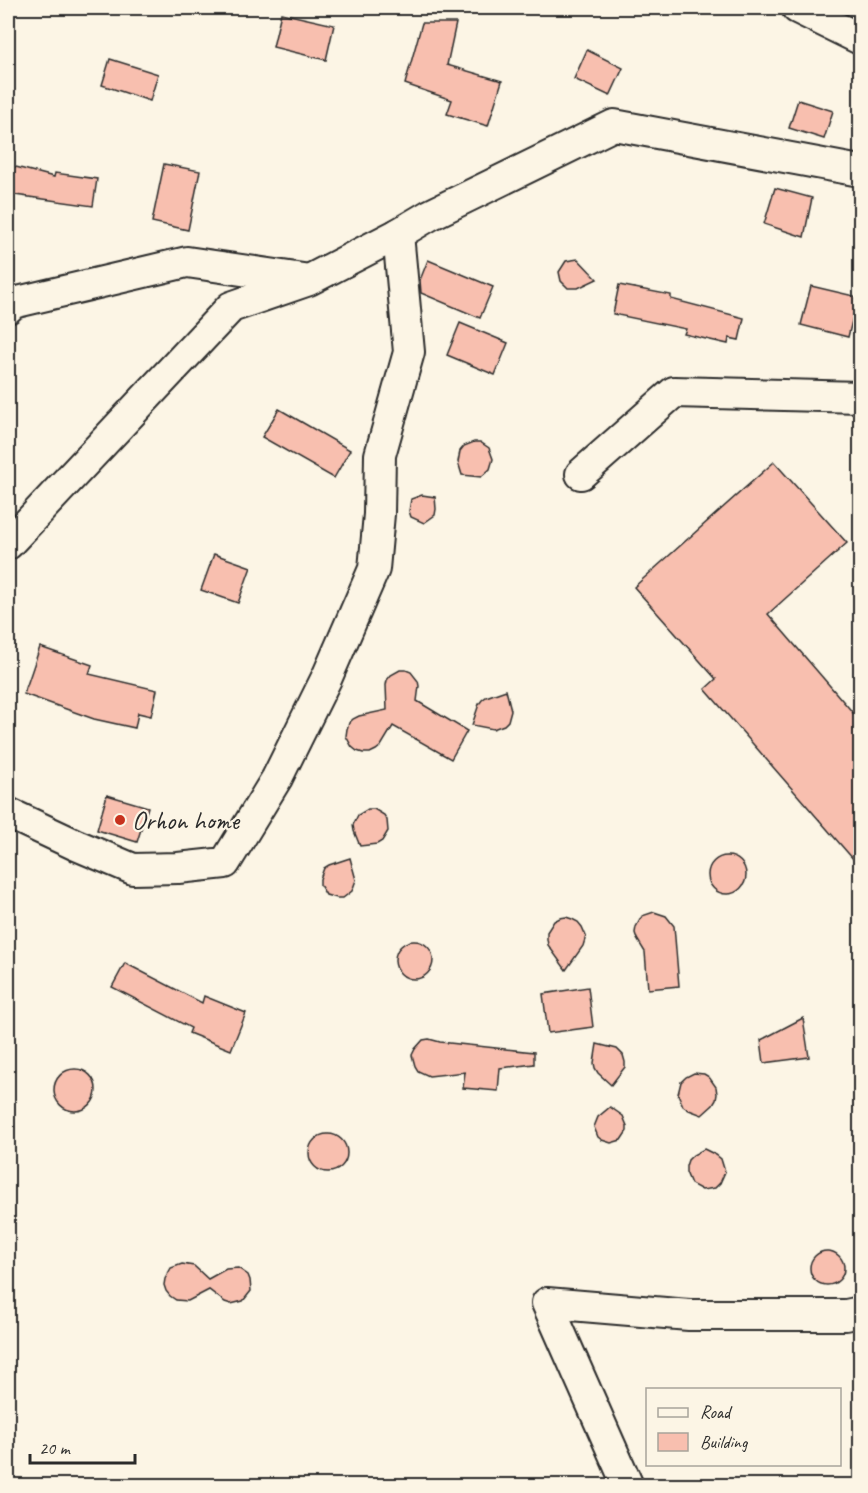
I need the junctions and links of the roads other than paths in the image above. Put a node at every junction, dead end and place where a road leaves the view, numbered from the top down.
1 (797, 8) edge
2 (861, 39) edge
3 (861, 171) edge
4 (398, 234) junction
5 (309, 280) junction
6 (8, 308) edge
7 (861, 397) edge
8 (582, 474) dead end
9 (8, 544) edge
10 (8, 813) edge
11 (861, 1312) edge
12 (628, 1485) edge

1 - 2 street
3 - 4 street
4 - 5 street
4 - 10 street
5 - 6 street
5 - 9 street
7 - 8 street
11 - 12 street

